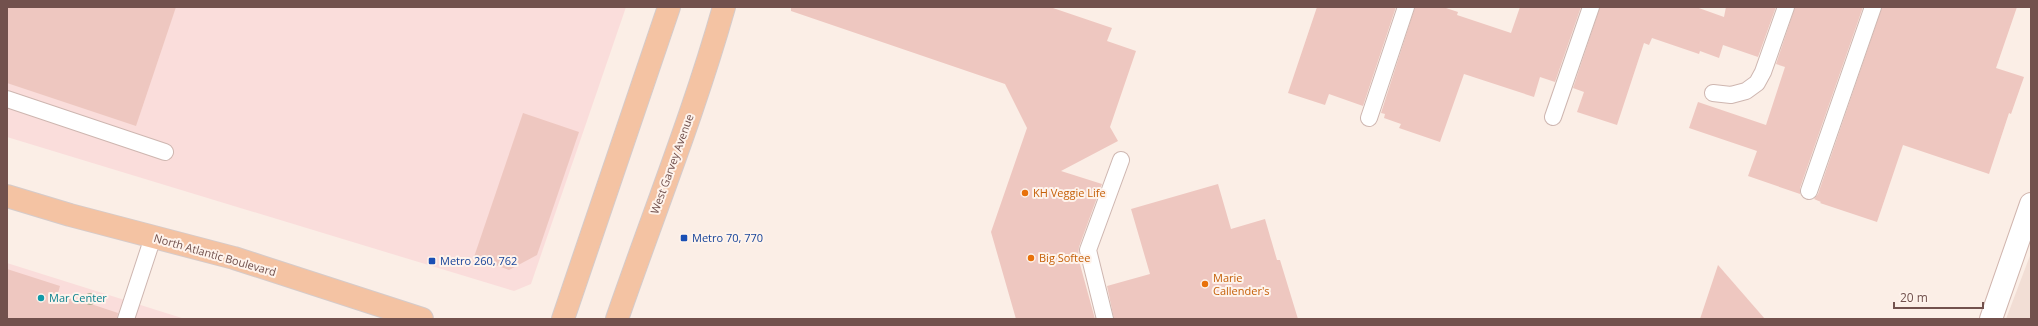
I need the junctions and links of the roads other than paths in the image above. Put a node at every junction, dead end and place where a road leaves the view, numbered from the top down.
1 (669, 7) edge
2 (724, 7) edge
3 (1406, 7) edge
4 (1591, 7) edge
5 (1786, 7) edge
6 (1873, 7) edge
7 (1713, 93) dead end
8 (7, 99) edge
9 (1553, 117) dead end
10 (1369, 118) dead end
11 (165, 152) dead end
12 (1121, 160) dead end
13 (1809, 191) dead end
14 (7, 196) edge
15 (2031, 204) edge
16 (153, 237) junction
17 (565, 312) edge
18 (126, 319) edge
19 (422, 319) edge
20 (617, 319) edge
21 (1105, 319) edge
22 (1991, 319) edge

1 - 17 main road
2 - 20 main road, West Garvey Avenue
3 - 10 lane
4 - 9 lane
5 - 7 lane
6 - 13 lane
8 - 11 lane
12 - 21 lane
14 - 16 main road, North Atlantic Boulevard
15 - 22 street
16 - 18 lane
16 - 19 main road, North Atlantic Boulevard

